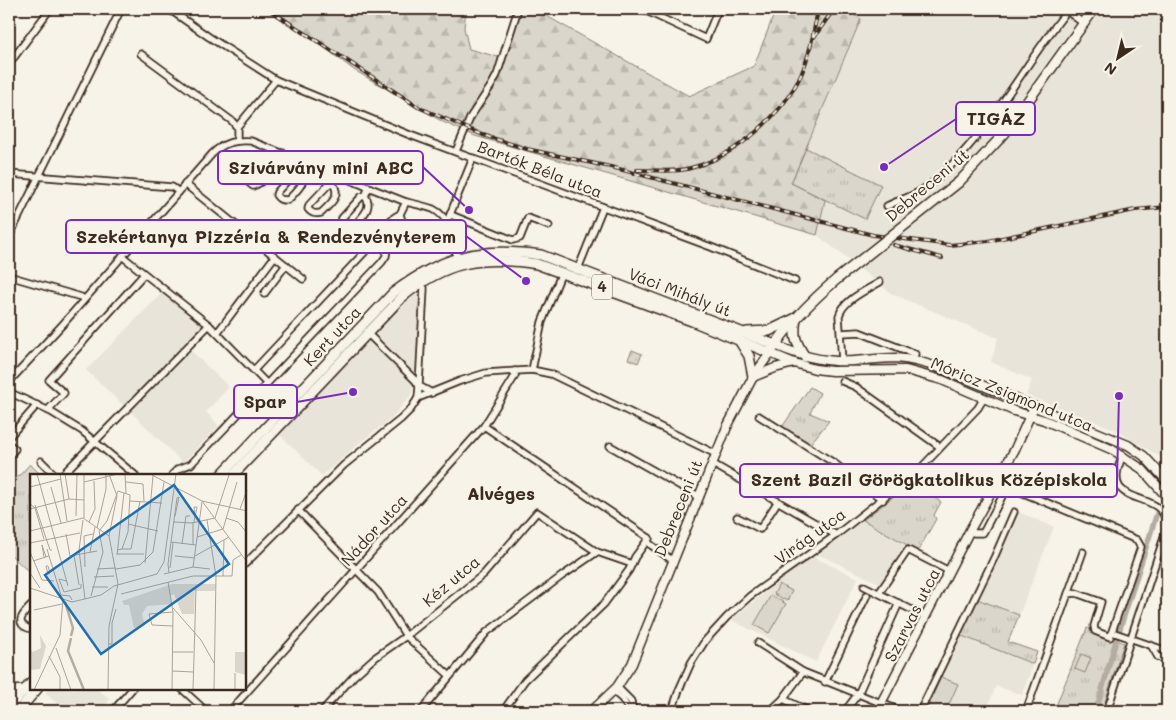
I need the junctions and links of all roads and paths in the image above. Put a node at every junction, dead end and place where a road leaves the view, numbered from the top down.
1 (50, 9) edge
2 (121, 9) edge
3 (169, 9) edge
4 (518, 9) edge
5 (642, 9) edge
6 (718, 9) edge
7 (1094, 9) edge
8 (1083, 23) junction
9 (141, 54) dead end
10 (9, 64) edge
11 (276, 80) junction
12 (237, 127) junction
13 (237, 140) junction
14 (456, 151) junction
15 (283, 153) junction
16 (473, 158) junction
17 (304, 161) junction
18 (277, 164) junction
19 (300, 170) junction
20 (9, 174) edge
21 (337, 175) junction
22 (38, 176) junction
23 (185, 184) junction
24 (333, 184) junction
25 (369, 187) junction
26 (179, 192) junction
27 (365, 196) junction
28 (406, 202) junction
29 (887, 206) dead end
30 (603, 207) junction
31 (400, 214) junction
32 (451, 215) junction
33 (446, 220) junction
34 (549, 226) dead end
35 (9, 237) edge
36 (376, 240) junction
37 (386, 248) junction
38 (122, 256) junction
39 (275, 256) junction
40 (457, 262) junction
41 (286, 265) junction
42 (578, 269) junction
43 (562, 272) junction
44 (144, 274) junction
45 (9, 276) edge
46 (303, 279) dead end
47 (795, 281) dead end
48 (880, 282) dead end
49 (424, 288) dead end
50 (264, 294) dead end
51 (84, 299) junction
52 (796, 318) junction
53 (209, 325) junction
54 (364, 330) junction
55 (217, 333) junction
56 (841, 333) junction
57 (739, 335) junction
58 (772, 349) junction
59 (915, 354) dead end
60 (805, 357) junction
61 (842, 361) junction
62 (794, 363) junction
63 (254, 370) junction
64 (532, 370) junction
65 (515, 371) junction
66 (753, 376) junction
67 (842, 381) dead end
68 (9, 382) edge
69 (268, 384) junction
70 (419, 386) junction
71 (9, 392) edge
72 (432, 393) junction
73 (418, 398) junction
74 (984, 398) junction
75 (37, 405) junction
76 (1034, 406) junction
77 (48, 410) junction
78 (760, 416) dead end
79 (1031, 416) junction
80 (484, 426) junction
81 (9, 437) edge
82 (95, 441) junction
83 (9, 444) edge
84 (610, 446) dead end
85 (940, 447) junction
86 (716, 454) junction
87 (1123, 455) junction
88 (9, 456) edge
89 (41, 461) dead end
90 (712, 464) junction
91 (55, 474) edge
92 (63, 474) edge
93 (134, 474) edge
94 (173, 474) edge
95 (222, 474) edge
96 (234, 474) edge
97 (1164, 474) edge
98 (1167, 480) edge
99 (700, 497) junction
100 (1167, 497) edge
101 (778, 500) junction
102 (883, 500) junction
103 (298, 510) junction
104 (1014, 512) dead end
105 (737, 517) dead end
106 (970, 530) junction
107 (836, 535) junction
108 (649, 540) junction
109 (597, 552) junction
110 (1084, 552) dead end
111 (673, 559) junction
112 (246, 563) edge
113 (632, 564) junction
114 (357, 570) junction
115 (949, 571) junction
116 (864, 586) dead end
117 (880, 593) junction
118 (868, 594) dead end
119 (1068, 594) junction
120 (899, 603) junction
121 (30, 607) edge
122 (926, 617) junction
123 (30, 629) edge
124 (1113, 632) junction
125 (406, 636) junction
126 (1127, 638) junction
127 (758, 643) dead end
128 (1151, 645) junction
129 (1167, 651) edge
130 (1167, 661) edge
131 (803, 672) junction
132 (450, 676) junction
133 (825, 682) junction
134 (28, 686) edge
135 (615, 689) junction
136 (36, 690) edge
137 (131, 690) edge
138 (183, 690) edge
139 (9, 691) edge
140 (858, 694) junction
141 (783, 699) junction
142 (882, 703) junction
143 (9, 706) edge
144 (11, 711) edge
145 (18, 711) edge
146 (113, 711) edge
147 (206, 711) edge
148 (230, 711) edge
149 (322, 711) edge
150 (422, 711) edge
151 (503, 711) edge
152 (592, 711) edge
153 (632, 711) edge
154 (672, 711) edge
155 (770, 711) edge
156 (809, 711) edge
157 (845, 711) edge
158 (877, 711) edge
159 (901, 711) edge
160 (920, 711) edge
161 (1026, 711) edge
162 (1106, 711) edge

1 - 10 street
2 - 22 street
3 - 11 street, Bartók Béla utca
4 - 14 street
5 - 6 street
7 - 8 main road, Debreceni út / 4
8 - 29 street
8 - 52 main road, Debreceni út / 4, bridge
9 - 12 street
11 - 12 street
11 - 14 street, Bartók Béla utca
12 - 13 street
13 - 15 street
13 - 23 street
14 - 16 street, Bartók Béla utca
15 - 17 street
15 - 18 street
16 - 30 street, Bartók Béla utca
16 - 32 street
17 - 19 street
17 - 21 street
18 - 18 street
19 - 19 street
20 - 22 street
21 - 24 street
21 - 25 street
22 - 26 street
22 - 35 street
23 - 26 street
23 - 39 street
24 - 24 street
25 - 27 street
25 - 28 street
26 - 38 street
27 - 27 street
28 - 31 street
28 - 33 street
30 - 42 street
30 - 47 street, Bartók Béla utca
31 - 36 street
31 - 37 street
32 - 33 street
32 - 34 street
33 - 40 street
36 - 37 street
36 - 63 street
37 - 69 street
38 - 44 street
38 - 51 street
39 - 41 street
39 - 55 street
40 - 42 main road, Váci Mihály út / 4
40 - 43 main road, Váci Mihály út / 4
40 - 54 main road, Kert utca / 4
41 - 46 street
41 - 50 street
42 - 57 main road, Váci Mihály út / 4
43 - 57 main road, Váci Mihály út / 4
43 - 64 street
44 - 53 street
44 - 77 street
45 - 51 street
48 - 56 street
49 - 70 street
51 - 68 street
52 - 57 main road, Debreceni út / 4
52 - 58 main road, Debreceni út / 4
52 - 60 main road
53 - 55 street
53 - 82 street
54 - 70 street
54 - 95 main road, Kert utca / 4
54 - 96 main road, Kert utca / 4
55 - 63 street
56 - 59 street, Móricz Zsigmond utca
56 - 61 street
57 - 58 main road, Váci Mihály út / 4
57 - 66 main road
58 - 60 main road, Móricz Zsigmond utca
58 - 62 main road, Móricz Zsigmond utca
58 - 66 main road, Debreceni út
60 - 61 main road, Móricz Zsigmond utca
61 - 76 main road, Móricz Zsigmond utca
62 - 66 main road
62 - 74 main road, Móricz Zsigmond utca
63 - 69 street
64 - 65 street
64 - 86 street
65 - 72 street
65 - 80 street, Nádor utca
66 - 86 main road, Debreceni út
67 - 85 street
69 - 94 street
70 - 72 street
70 - 73 street
71 - 75 street
72 - 73 street
73 - 103 street
74 - 79 main road, Móricz Zsigmond utca
74 - 85 street, Virág utca
75 - 77 street
75 - 81 street
76 - 79 main road, Szarvas utca
76 - 97 main road, Móricz Zsigmond utca
77 - 82 street
78 - 102 street
79 - 87 main road, Móricz Zsigmond utca
79 - 106 main road, Szarvas utca
80 - 108 street
80 - 114 street, Nádor utca
82 - 92 street
82 - 93 street
83 - 88 street
84 - 99 street
85 - 102 street, Virág utca
86 - 90 main road, Debreceni út
87 - 100 main road, Móricz Zsigmond utca
87 - 126 street
89 - 91 street
90 - 99 main road, Debreceni út
90 - 101 street
97 - 98 main road, Móricz Zsigmond utca
99 - 111 main road, Debreceni út
101 - 105 street
101 - 107 street
102 - 107 street, Virág utca
103 - 112 street
103 - 114 street
104 - 160 street
106 - 115 main road, Szarvas utca
106 - 124 street
107 - 154 street, Virág utca
108 - 111 street
108 - 113 street
109 - 113 street
109 - 125 street, Kéz utca
109 - 132 street
110 - 119 street
111 - 135 main road, Debreceni út
113 - 151 street
114 - 125 street
114 - 148 street, Nádor utca
115 - 117 street
115 - 122 main road, Szarvas utca
116 - 117 street
117 - 120 street
118 - 133 street
119 - 124 street
119 - 161 street
120 - 122 street
120 - 140 street
121 - 123 street
122 - 142 main road, Szarvas utca
124 - 126 street
125 - 132 street
125 - 149 street, Kéz utca
126 - 128 street
126 - 162 street
127 - 131 street
128 - 129 street
128 - 130 street
131 - 133 street
131 - 141 street
132 - 150 street
133 - 140 street
134 - 139 main road
134 - 143 main road
135 - 152 main road, Debreceni út
135 - 153 street
136 - 145 main road
137 - 146 street
138 - 147 street
140 - 142 street
140 - 157 street
141 - 155 street
141 - 156 street
142 - 158 main road, Szarvas utca
142 - 159 street
143 - 144 main road

